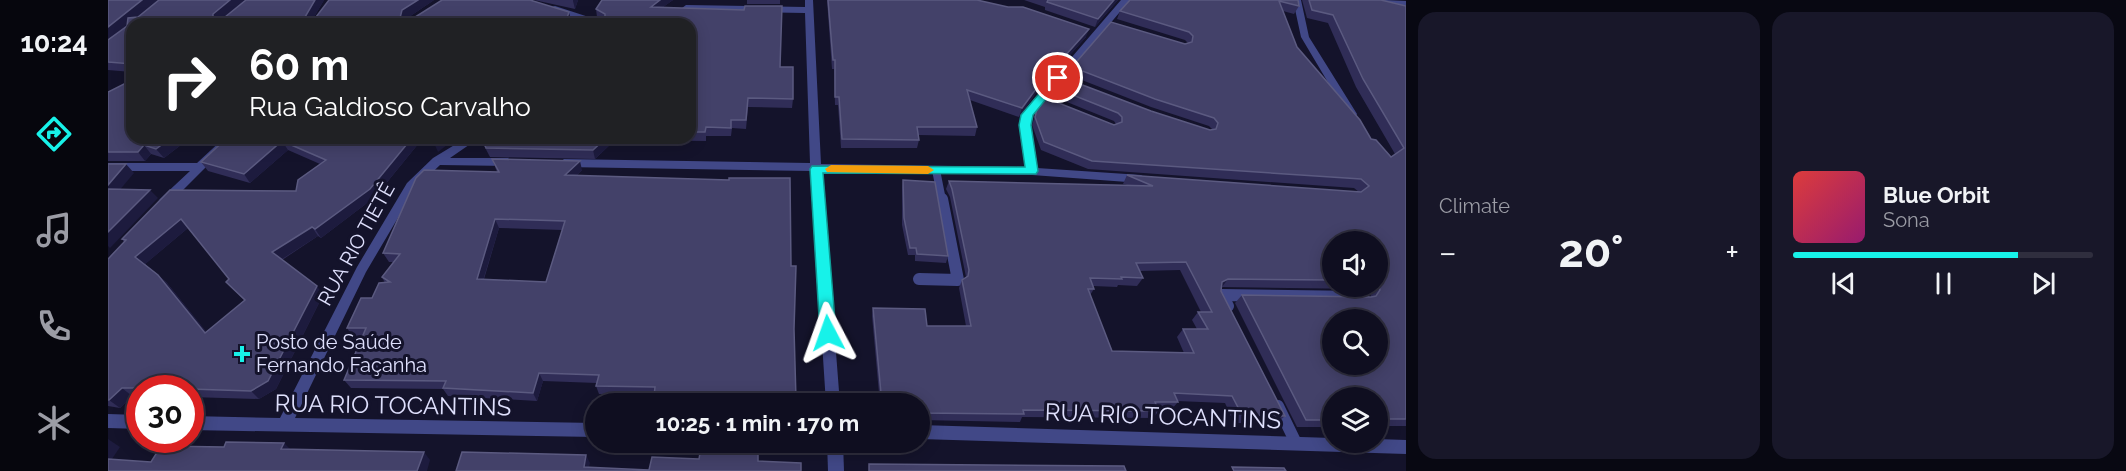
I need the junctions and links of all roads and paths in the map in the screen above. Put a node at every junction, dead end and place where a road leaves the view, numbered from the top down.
1 (1126, 0) edge
2 (1297, 0) edge
3 (1388, 0) edge
4 (1406, 4) edge
5 (809, 5) edge
6 (548, 7) edge
7 (673, 8) edge
8 (582, 18) edge
9 (1107, 23) junction
10 (1118, 26) edge
11 (1040, 98) junction
12 (1050, 102) edge
13 (1355, 120) edge
14 (223, 144) edge
15 (464, 144) edge
16 (437, 160) junction
17 (520, 162) edge
18 (556, 163) edge
19 (108, 167) edge
20 (198, 167) junction
21 (816, 169) junction
22 (936, 170) junction
23 (1032, 171) junction
24 (1149, 180) edge
25 (159, 207) edge
26 (919, 279) dead end
27 (1322, 296) edge
28 (1233, 316) edge
29 (1270, 390) edge
30 (832, 393) edge
31 (108, 421) edge
32 (126, 422) edge
33 (204, 423) edge
34 (284, 425) junction
35 (585, 430) edge
36 (930, 432) edge
37 (1296, 443) junction
38 (1406, 447) edge
39 (835, 453) edge
40 (836, 471) edge

1 - 9 street
2 - 13 street
3 - 4 street
5 - 7 street
5 - 21 street
6 - 8 street
9 - 10 lane
9 - 11 street
11 - 12 lane
11 - 23 street
14 - 20 street
15 - 16 street, RUA RIO TIETÊ
16 - 17 street
16 - 34 street, RUA RIO TIETÊ
18 - 21 street
19 - 20 street
20 - 25 street
21 - 22 street
21 - 30 street
22 - 23 street
22 - 26 lane
23 - 24 street
27 - 28 lane
29 - 37 lane
31 - 32 street
33 - 34 street, RUA RIO TOCANTINS
34 - 35 street, RUA RIO TOCANTINS
36 - 37 street, RUA RIO TOCANTINS
37 - 38 street, RUA RIO TOCANTINS
39 - 40 street

